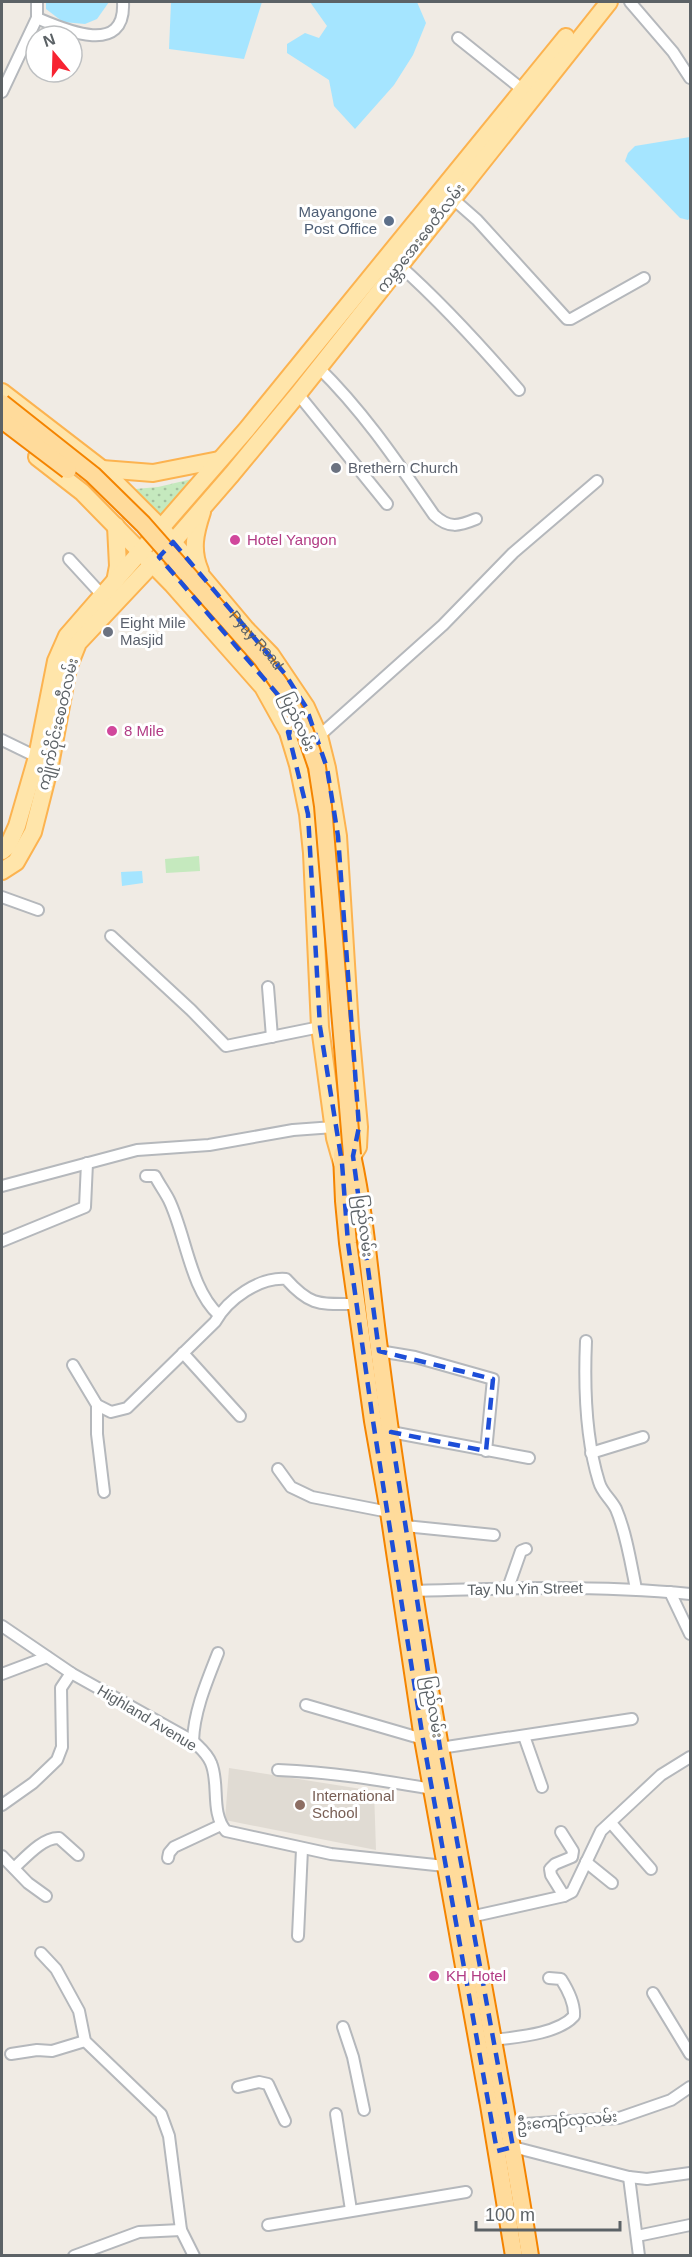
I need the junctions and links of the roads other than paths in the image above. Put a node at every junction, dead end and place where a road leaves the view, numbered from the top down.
1 (37, 2) edge
2 (123, 2) edge
3 (595, 2) edge
4 (609, 2) edge
5 (630, 2) edge
6 (37, 18) junction
7 (458, 38) dead end
8 (690, 78) edge
9 (530, 88) junction
10 (2, 90) edge
11 (444, 202) junction
12 (399, 266) junction
13 (644, 278) dead end
14 (361, 301) junction
15 (318, 367) junction
16 (519, 390) dead end
17 (2, 392) edge
18 (298, 394) junction
19 (2, 403) edge
20 (2, 420) edge
21 (2, 428) edge
22 (219, 460) junction
23 (102, 469) junction
24 (597, 481) dead end
25 (82, 492) junction
26 (387, 504) dead end
27 (203, 508) junction
28 (476, 519) dead end
29 (116, 526) junction
30 (161, 528) junction
31 (173, 542) junction
32 (140, 552) junction
33 (69, 559) dead end
34 (152, 565) junction
35 (203, 578) junction
36 (123, 584) junction
37 (172, 584) junction
38 (103, 596) junction
39 (306, 707) joint
40 (288, 732) junction
41 (319, 736) junction
42 (2, 740) edge
43 (36, 757) junction
44 (2, 851) edge
45 (2, 871) edge
46 (2, 897) edge
47 (38, 910) dead end
48 (111, 936) dead end
49 (268, 987) dead end
50 (320, 1027) junction
51 (272, 1037) junction
52 (334, 1126) junction
53 (347, 1157) junction
54 (87, 1163) junction
55 (146, 1176) dead end
56 (2, 1186) edge
57 (2, 1240) edge
58 (356, 1304) junction
59 (219, 1315) junction
60 (586, 1341) dead end
61 (379, 1352) junction
62 (183, 1353) junction
63 (74, 1365) dead end
64 (97, 1405) junction
65 (240, 1416) dead end
66 (391, 1432) junction
67 (644, 1437) dead end
68 (486, 1451) junction
69 (591, 1453) junction
70 (528, 1458) dead end
71 (278, 1469) dead end
72 (104, 1492) dead end
73 (389, 1512) junction
74 (405, 1526) junction
75 (494, 1535) dead end
76 (526, 1549) dead end
77 (508, 1588) junction
78 (636, 1589) junction
79 (414, 1591) junction
80 (670, 1592) junction
81 (690, 1594) edge
82 (2, 1626) edge
83 (690, 1634) edge
84 (218, 1653) dead end
85 (47, 1657) junction
86 (70, 1673) junction
87 (2, 1674) edge
88 (306, 1705) dead end
89 (632, 1719) dead end
90 (524, 1736) junction
91 (423, 1738) junction
92 (193, 1741) junction
93 (440, 1748) junction
94 (690, 1757) edge
95 (278, 1770) dead end
96 (542, 1787) dead end
97 (432, 1790) junction
98 (2, 1805) edge
99 (611, 1822) junction
100 (221, 1825) junction
101 (561, 1832) dead end
102 (302, 1849) junction
103 (78, 1855) dead end
104 (2, 1856) edge
105 (168, 1858) dead end
106 (586, 1862) junction
107 (453, 1865) junction
108 (14, 1868) junction
109 (651, 1869) dead end
110 (612, 1882) dead end
111 (46, 1896) dead end
112 (564, 1896) junction
113 (470, 1917) junction
114 (298, 1936) dead end
115 (41, 1953) dead end
116 (549, 1978) dead end
117 (653, 1993) dead end
118 (343, 2027) dead end
119 (493, 2040) junction
120 (85, 2042) junction
121 (11, 2054) dead end
122 (690, 2054) edge
123 (238, 2087) dead end
124 (690, 2087) edge
125 (364, 2110) dead end
126 (336, 2114) dead end
127 (285, 2121) dead end
128 (509, 2126) junction
129 (505, 2149) junction
130 (690, 2173) edge
131 (629, 2177) junction
132 (466, 2192) dead end
133 (351, 2210) junction
134 (268, 2225) dead end
135 (690, 2225) edge
136 (181, 2230) junction
137 (637, 2236) junction
138 (74, 2256) edge
139 (194, 2256) edge
140 (514, 2256) edge
141 (530, 2256) edge
142 (639, 2256) edge

1 - 6 street
2 - 6 street
3 - 9 main road, ကမ္ဘာအေးစေတီလမ်း
4 - 9 main road, ကမ္ဘာအေးစေတီလမ်း
5 - 8 street
6 - 10 street
7 - 9 street
9 - 11 main road, ကမ္ဘာအေးစေတီလမ်း
11 - 12 main road, ကမ္ဘာအေးစေတီလမ်း
11 - 13 street
11 - 14 main road, ကမ္ဘာအေးစေတီလမ်း
12 - 14 main road, ကမ္ဘာအေးစေတီလမ်း
12 - 16 street
14 - 15 main road, ကမ္ဘာအေးစေတီလမ်း
14 - 22 main road, ကမ္ဘာအေးစေတီလမ်း
15 - 18 main road, ကမ္ဘာအေးစေတီလမ်း
15 - 28 street
17 - 23 main road
18 - 26 street
18 - 27 main road, ကမ္ဘာအေးစေတီလမ်း
19 - 53 highway, ပြည်လမ်း, bridge
20 - 53 highway, ပြည်လမ်း, bridge
21 - 25 main road
22 - 23 main road
22 - 30 main road, ကမ္ဘာအေးစေတီလမ်း
23 - 25 street
23 - 30 main road
24 - 41 street
25 - 29 main road
27 - 31 main road, ကမ္ဘာအေးစေတီလမ်း
27 - 35 main road
29 - 32 main road
29 - 36 main road
30 - 31 main road
30 - 32 main road, ကမ္ဘာအေးစေတီလမ်း
31 - 34 main road, ကမ္ဘာအေးစေတီလမ်း
31 - 35 main road
32 - 34 main road, ပြည်လမ်း
32 - 36 main road, ကမ္ဘာအေးစေတီလမ်း
33 - 38 street
34 - 36 main road, ကမ္ဘာအေးစေတီလမ်း
34 - 37 main road, ပြည်လမ်း
35 - 39 main road, Pyay Road
36 - 37 main road
36 - 38 main road
36 - 45 main road, ကျိုက်ဝိုင်းစေတီလမ်း
37 - 40 main road, ပြည်လမ်း
38 - 43 main road
39 - 41 main road, ပြည်လမ်း
40 - 41 main road
40 - 50 main road, ပြည်လမ်း
41 - 53 main road, ပြည်လမ်း
42 - 43 street
43 - 44 main road
46 - 47 street
48 - 51 street
49 - 51 street
50 - 51 street
50 - 52 main road, ပြည်လမ်း
52 - 53 main road, ပြည်လမ်း
52 - 54 street
53 - 58 highway, ပြည်လမ်း
53 - 61 highway, ပြည်လမ်း
54 - 56 street
54 - 57 street
55 - 59 street
58 - 59 street
58 - 73 highway, ပြည်လမ်း
59 - 62 street
60 - 69 street
61 - 66 highway, ပြည်လမ်း
61 - 68 street
62 - 64 street
62 - 65 street
63 - 64 street
64 - 72 street
66 - 68 street
66 - 74 highway, ပြည်လမ်း
67 - 69 street
68 - 70 street
69 - 78 street
71 - 73 street
73 - 91 highway, ပြည်လမ်း
74 - 75 street
74 - 79 highway, ပြည်လမ်း
76 - 77 street
77 - 78 street, Tay Nu Yin Street
77 - 79 street, Tay Nu Yin Street
78 - 80 street, Tay Nu Yin Street
79 - 93 highway, ပြည်လမ်း
80 - 81 street, Tay Nu Yin Street
80 - 83 street
82 - 85 street, Highland Avenue
84 - 92 street
85 - 86 street, Highland Avenue
85 - 87 street
86 - 92 street, Highland Avenue
86 - 98 street
88 - 91 street
89 - 90 street
90 - 93 street
90 - 96 street
91 - 97 highway, ပြည်လမ်း
92 - 100 street, Highland Avenue
93 - 107 highway, ပြည်လမ်း
94 - 99 street
95 - 97 street
97 - 107 highway, ပြည်လမ်း
99 - 106 street
99 - 109 street
100 - 102 street
100 - 105 street
101 - 112 street
102 - 107 street
102 - 114 street
103 - 108 street
104 - 108 street
106 - 110 street
106 - 112 street
107 - 113 highway, ပြည်လမ်း
107 - 129 highway, ပြည်လမ်း
108 - 111 street
112 - 113 street
113 - 119 highway, ပြည်လမ်း
115 - 120 street
116 - 119 street
117 - 122 street
118 - 125 street
119 - 128 highway, ပြည်လမ်း
120 - 121 street
120 - 136 street
123 - 127 street
124 - 128 street, ဦးကျော်လှလမ်း
126 - 133 street
128 - 129 highway, ပြည်လမ်း
129 - 131 street
129 - 140 highway, ပြည်လမ်း
129 - 141 highway, ပြည်လမ်း
130 - 131 street
131 - 137 street
132 - 133 street
133 - 134 street
135 - 137 street
136 - 138 street
136 - 139 street
137 - 142 street

